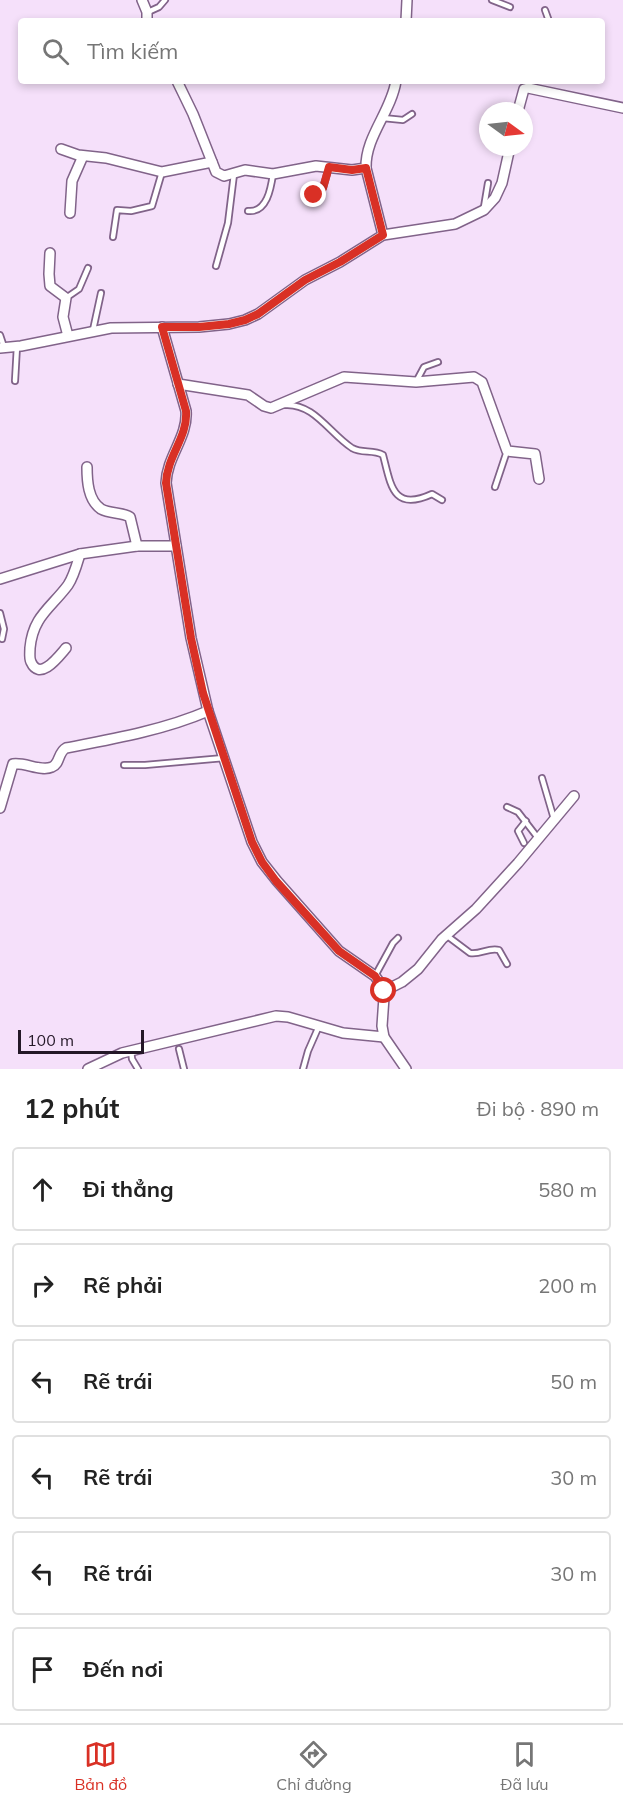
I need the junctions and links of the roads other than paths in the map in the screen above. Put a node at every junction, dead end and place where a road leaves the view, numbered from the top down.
1 (142, 0) edge
2 (165, 0) edge
3 (407, 0) edge
4 (492, 0) edge
5 (510, 7) dead end
6 (545, 10) dead end
7 (147, 16) edge
8 (406, 18) edge
9 (548, 18) edge
10 (178, 84) edge
11 (396, 84) edge
12 (522, 85) edge
13 (519, 102) edge
14 (623, 108) edge
15 (412, 114) dead end
16 (383, 118) junction
17 (61, 149) dead end
18 (83, 156) junction
19 (508, 156) edge
20 (212, 162) junction
21 (329, 167) junction
22 (366, 168) junction
23 (162, 171) junction
24 (234, 174) junction
25 (273, 174) junction
26 (488, 183) dead end
27 (314, 195) dead end
28 (484, 210) junction
29 (248, 211) dead end
30 (70, 213) dead end
31 (383, 235) junction
32 (113, 237) dead end
33 (50, 253) dead end
34 (216, 266) dead end
35 (87, 268) dead end
36 (101, 293) dead end
37 (66, 298) junction
38 (162, 327) junction
39 (93, 330) junction
40 (0, 334) edge
41 (68, 336) junction
42 (17, 346) junction
43 (2, 347) edge
44 (438, 362) dead end
45 (15, 381) dead end
46 (416, 382) junction
47 (178, 384) junction
48 (271, 408) junction
49 (507, 451) junction
50 (87, 467) dead end
51 (539, 479) dead end
52 (495, 487) dead end
53 (442, 500) dead end
54 (137, 546) junction
55 (177, 546) junction
56 (81, 554) junction
57 (0, 579) edge
58 (0, 613) edge
59 (2, 639) dead end
60 (66, 648) dead end
61 (208, 711) junction
62 (224, 758) junction
63 (124, 765) dead end
64 (542, 778) dead end
65 (574, 796) dead end
66 (507, 807) dead end
67 (0, 808) edge
68 (554, 819) junction
69 (526, 821) junction
70 (538, 838) junction
71 (524, 843) dead end
72 (446, 935) junction
73 (398, 938) dead end
74 (507, 964) dead end
75 (375, 976) junction
76 (384, 991) junction
77 (319, 1026) junction
78 (384, 1037) junction
79 (177, 1045) junction
80 (131, 1050) junction
81 (88, 1069) edge
82 (138, 1069) edge
83 (184, 1069) edge
84 (303, 1069) edge
85 (406, 1069) edge

1 - 7 street
2 - 7 lane
3 - 8 street
4 - 5 lane
6 - 9 lane
10 - 20 street
11 - 16 street
12 - 13 street
12 - 14 street
15 - 16 lane
16 - 22 street
17 - 18 street
18 - 23 street
18 - 30 street
19 - 28 street
20 - 23 street
20 - 24 street
21 - 22 street
21 - 25 street
21 - 27 lane
22 - 31 street
23 - 32 lane
24 - 25 street
24 - 34 lane
25 - 29 lane
26 - 28 lane
28 - 31 street
31 - 38 street
33 - 37 street
35 - 37 lane
36 - 39 lane
37 - 41 street
38 - 39 street
38 - 47 street
39 - 41 street
40 - 43 lane
41 - 42 street
42 - 43 street
42 - 45 lane
44 - 46 lane
46 - 48 street
46 - 49 street
47 - 48 street
47 - 55 street
48 - 53 lane
49 - 51 street
49 - 52 lane
50 - 54 street
54 - 55 street
54 - 56 street
55 - 61 street
56 - 57 street
56 - 60 street
58 - 59 lane
61 - 62 street
61 - 67 street
62 - 63 lane
62 - 75 street
64 - 68 lane
65 - 68 street
66 - 69 lane
68 - 70 street
69 - 70 lane
69 - 71 lane
70 - 72 street
72 - 74 lane
72 - 76 street
73 - 75 lane
75 - 76 street
76 - 78 street
77 - 78 street
77 - 79 street
77 - 84 lane
78 - 85 street
79 - 80 street
79 - 83 lane
80 - 81 street
80 - 82 lane

